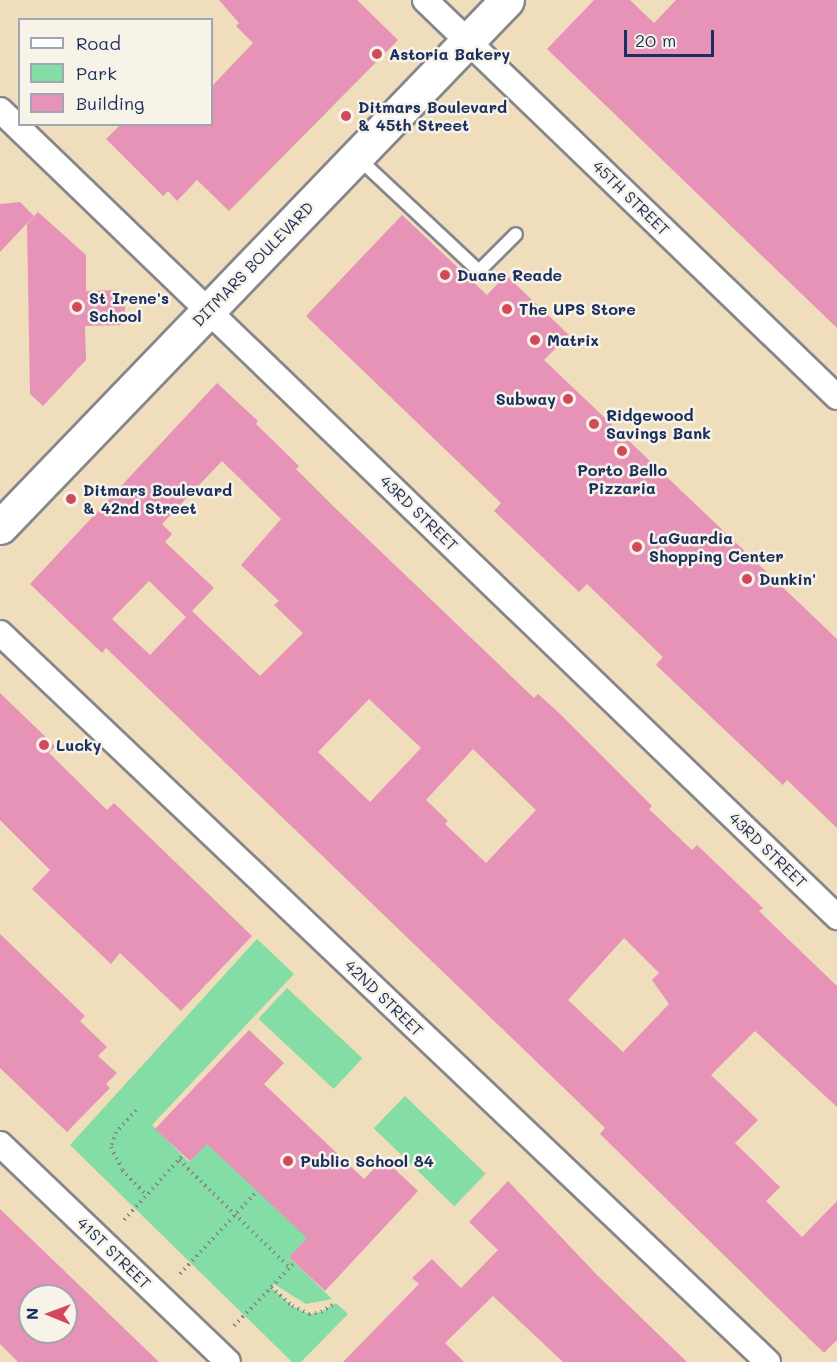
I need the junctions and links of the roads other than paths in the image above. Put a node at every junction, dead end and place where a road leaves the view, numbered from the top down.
1 (425, 0) edge
2 (507, 0) edge
3 (467, 40) junction
4 (0, 110) edge
5 (356, 156) junction
6 (516, 234) dead end
7 (208, 310) junction
8 (837, 397) edge
9 (0, 528) edge
10 (0, 633) edge
11 (837, 917) edge
12 (0, 1144) edge
13 (228, 1362) edge
14 (768, 1362) edge

1 - 3 street, 45TH STREET
2 - 3 street, DITMARS BOULEVARD
3 - 5 street, DITMARS BOULEVARD
3 - 8 street, 45TH STREET
4 - 7 street, 43RD STREET
5 - 6 lane
5 - 7 street, DITMARS BOULEVARD
7 - 9 street, DITMARS BOULEVARD
7 - 11 street, 43RD STREET
10 - 14 street, 42ND STREET
12 - 13 street, 41ST STREET

